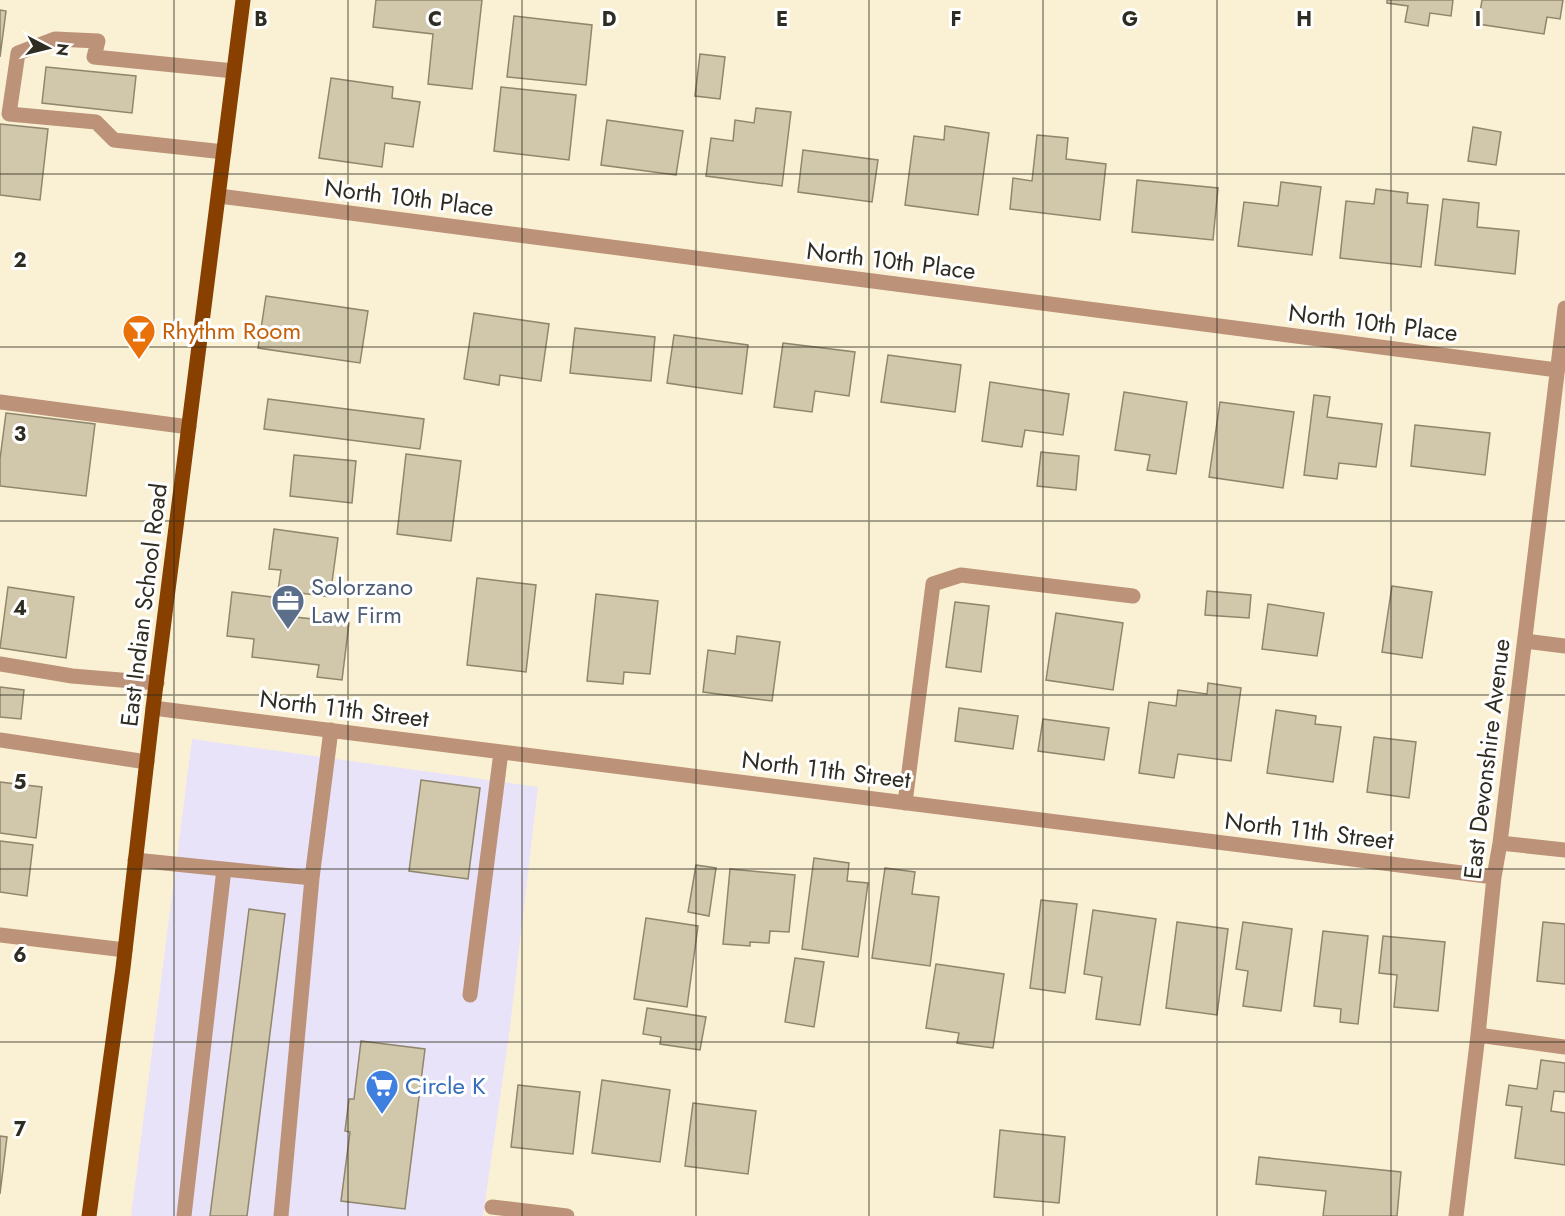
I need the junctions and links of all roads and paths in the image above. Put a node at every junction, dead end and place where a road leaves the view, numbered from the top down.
1 (243, 0) edge
2 (234, 70) junction
3 (224, 152) junction
4 (219, 196) junction
5 (1565, 308) edge
6 (1557, 370) junction
7 (0, 402) edge
8 (189, 427) junction
9 (1549, 444) junction
10 (1565, 446) edge
11 (1133, 597) dead end
12 (1525, 641) junction
13 (1565, 646) edge
14 (0, 664) edge
15 (157, 683) junction
16 (153, 708) junction
17 (331, 730) junction
18 (0, 740) edge
19 (501, 752) junction
20 (147, 762) junction
21 (905, 803) junction
22 (1500, 843) junction
23 (1565, 850) edge
24 (135, 860) junction
25 (224, 869) junction
26 (1494, 877) junction
27 (312, 878) junction
28 (0, 935) edge
29 (125, 950) junction
30 (470, 995) dead end
31 (1478, 1035) junction
32 (1565, 1047) edge
33 (492, 1207) dead end
34 (89, 1216) edge
35 (184, 1216) edge
36 (281, 1216) edge
37 (567, 1216) edge
38 (1456, 1216) edge

1 - 2 main road, East Indian School Road
2 - 3 main road, East Indian School Road
2 - 3 street
3 - 4 main road, East Indian School Road
4 - 6 street, North 10th Place
4 - 8 main road, East Indian School Road
5 - 6 street, East Devonshire Avenue
6 - 9 street, East Devonshire Avenue
7 - 8 street
8 - 15 main road, East Indian School Road
9 - 10 street
9 - 12 street, East Devonshire Avenue
11 - 21 street
12 - 13 street
12 - 22 street, East Devonshire Avenue
14 - 15 street
15 - 16 main road, East Indian School Road
16 - 17 street, North 11th Street
16 - 20 main road, East Indian School Road
17 - 19 street, North 11th Street
17 - 27 street
18 - 20 street
19 - 21 street, North 11th Street
19 - 30 street
20 - 24 main road, East Indian School Road
21 - 26 street, North 11th Street
22 - 23 street
22 - 26 street, East Devonshire Avenue
24 - 25 street
24 - 29 main road, East Indian School Road
25 - 27 street
25 - 35 street
26 - 31 street, East Devonshire Avenue
27 - 36 street
28 - 29 street
29 - 34 main road, East Indian School Road
31 - 32 street
31 - 38 street, East Devonshire Avenue
33 - 37 street

